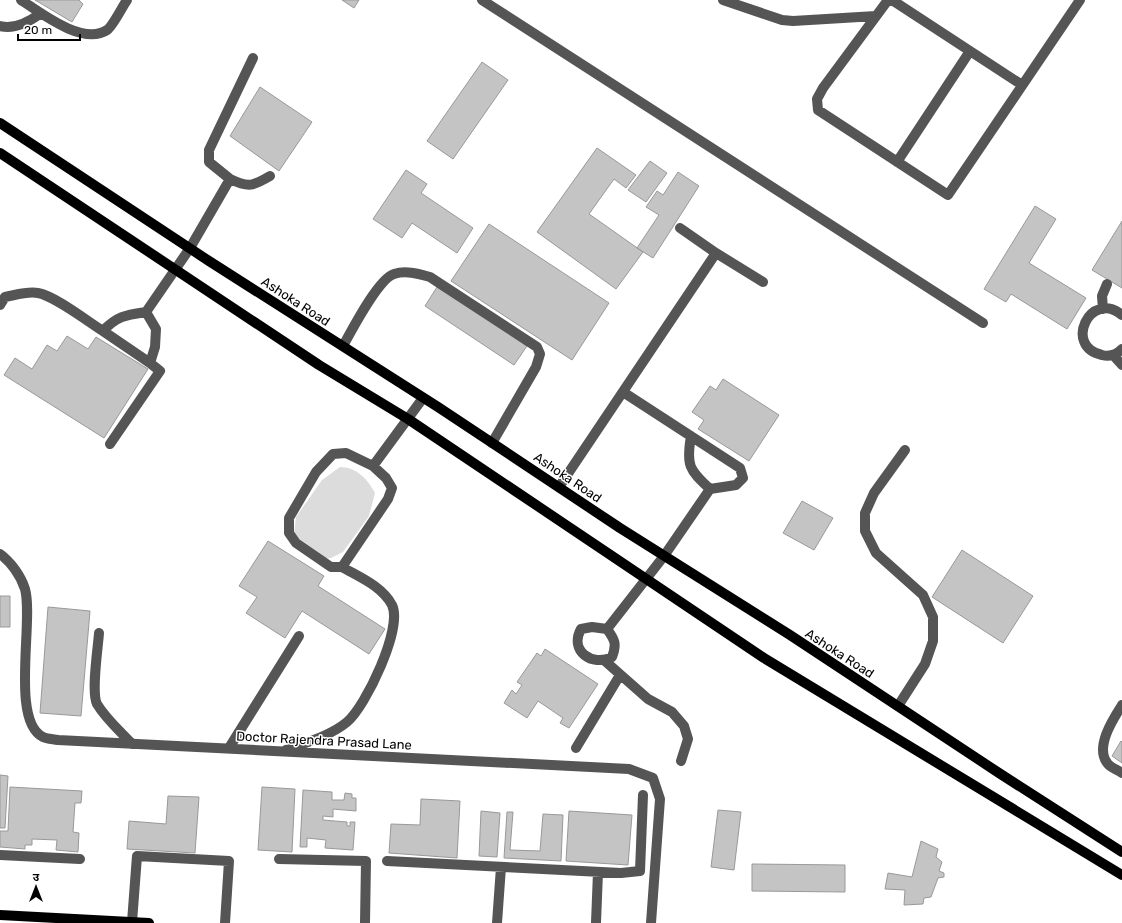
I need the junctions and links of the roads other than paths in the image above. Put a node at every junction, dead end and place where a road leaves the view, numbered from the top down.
1 (21, 0) edge
2 (127, 0) edge
3 (482, 0) edge
4 (723, 0) edge
5 (888, 0) edge
6 (892, 0) edge
7 (1080, 0) edge
8 (40, 13) junction
9 (876, 16) junction
10 (0, 26) edge
11 (970, 51) junction
12 (253, 58) dead end
13 (1022, 85) junction
14 (0, 123) edge
15 (0, 153) edge
16 (897, 162) junction
17 (270, 176) dead end
18 (230, 179) junction
19 (680, 228) dead end
20 (190, 248) junction
21 (716, 253) junction
22 (175, 270) junction
23 (763, 282) dead end
24 (1107, 284) dead end
25 (0, 305) edge
26 (1103, 308) junction
27 (146, 312) junction
28 (1122, 315) edge
29 (983, 323) dead end
30 (103, 331) junction
31 (343, 346) junction
32 (1122, 349) edge
33 (1113, 355) junction
34 (150, 363) junction
35 (1122, 365) edge
36 (623, 392) junction
37 (424, 398) junction
38 (408, 419) junction
39 (691, 436) junction
40 (492, 443) junction
41 (110, 444) dead end
42 (905, 450) dead end
43 (373, 466) junction
44 (559, 487) junction
45 (710, 490) junction
46 (0, 554) edge
47 (664, 556) junction
48 (342, 567) junction
49 (646, 580) junction
50 (607, 629) junction
51 (99, 633) dead end
52 (299, 636) dead end
53 (605, 661) junction
54 (620, 675) junction
55 (1122, 705) edge
56 (898, 706) junction
57 (132, 744) junction
58 (229, 748) junction
59 (576, 748) dead end
60 (282, 752) junction
61 (681, 762) dead end
62 (1122, 773) edge
63 (643, 795) dead end
64 (1122, 852) edge
65 (0, 855) edge
66 (80, 859) dead end
67 (279, 859) dead end
68 (387, 861) dead end
69 (501, 867) junction
70 (598, 872) junction
71 (1122, 875) edge
72 (0, 915) edge
73 (132, 922) edge
74 (149, 923) edge
75 (225, 923) edge
76 (365, 923) edge
77 (497, 923) edge
78 (596, 923) edge
79 (651, 923) edge

1 - 8 street
2 - 8 street
3 - 29 street
4 - 9 street
5 - 9 street
6 - 11 street
7 - 13 street
8 - 10 street
9 - 16 street
11 - 13 street
11 - 16 street
12 - 18 street
13 - 16 street
14 - 20 main road, Ashoka Road
15 - 22 main road
17 - 18 street
18 - 20 street
19 - 21 street
20 - 22 street
20 - 31 main road, Ashoka Road
21 - 23 street
21 - 36 street
22 - 27 street
22 - 38 main road
24 - 26 street
25 - 30 street
26 - 28 street
26 - 33 street
27 - 30 street
27 - 34 street
30 - 34 street
31 - 37 main road, Ashoka Road
31 - 40 street
32 - 33 street
33 - 35 street
34 - 41 street
36 - 39 street
36 - 44 street
37 - 38 street
37 - 40 main road, Ashoka Road
38 - 43 street
38 - 49 main road
39 - 45 street
39 - 45 street
40 - 44 main road, Ashoka Road
42 - 56 street
43 - 48 street
43 - 48 street
44 - 47 main road, Ashoka Road
45 - 47 street
46 - 57 street, Doctor Rajendra Prasad Lane
47 - 49 street
47 - 56 main road, Ashoka Road
48 - 60 street
49 - 50 street
49 - 71 main road
50 - 53 street
50 - 53 street
51 - 57 street
52 - 58 street
53 - 54 street
54 - 59 street
54 - 61 street
55 - 62 street
56 - 64 main road, Ashoka Road
57 - 58 street, Doctor Rajendra Prasad Lane
58 - 60 street, Doctor Rajendra Prasad Lane
60 - 79 street, Doctor Rajendra Prasad Lane
63 - 70 street
65 - 66 street
67 - 76 street
68 - 69 street
69 - 70 street
69 - 77 street
70 - 78 street
72 - 73 main road
73 - 74 main road
73 - 75 street

